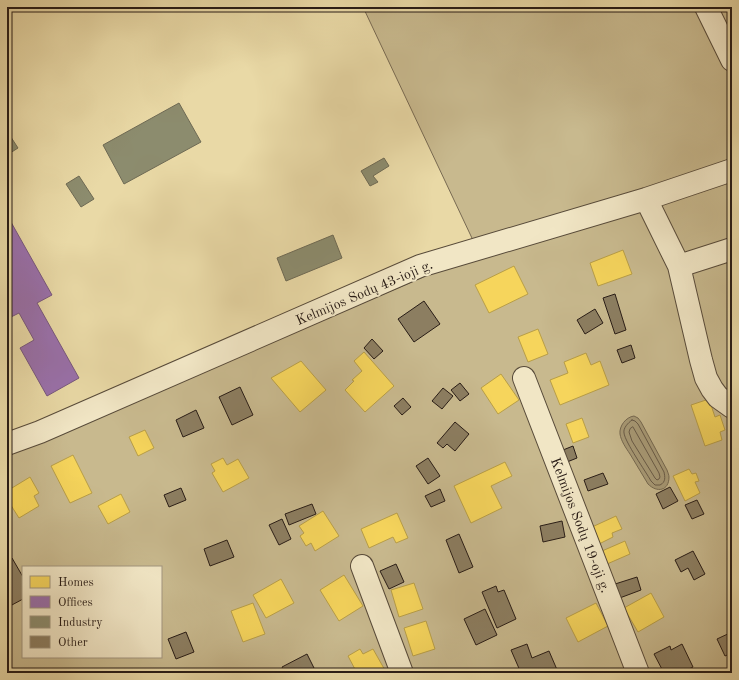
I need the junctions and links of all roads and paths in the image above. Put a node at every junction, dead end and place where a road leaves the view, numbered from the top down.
1 (709, 8) edge
2 (732, 60) edge
3 (732, 170) edge
4 (646, 199) junction
5 (732, 249) edge
6 (679, 266) junction
7 (524, 378) dead end
8 (732, 406) edge
9 (7, 444) edge
10 (362, 566) dead end
11 (402, 673) edge
12 (638, 673) edge

1 - 2 street
3 - 4 street, Kelmijos Sodų 43-ioji g.
4 - 6 street
4 - 9 street, Kelmijos Sodų 43-ioji g.
5 - 6 street
6 - 8 street
7 - 12 street, Kelmijos Sodų 19-oji g.
10 - 11 street

